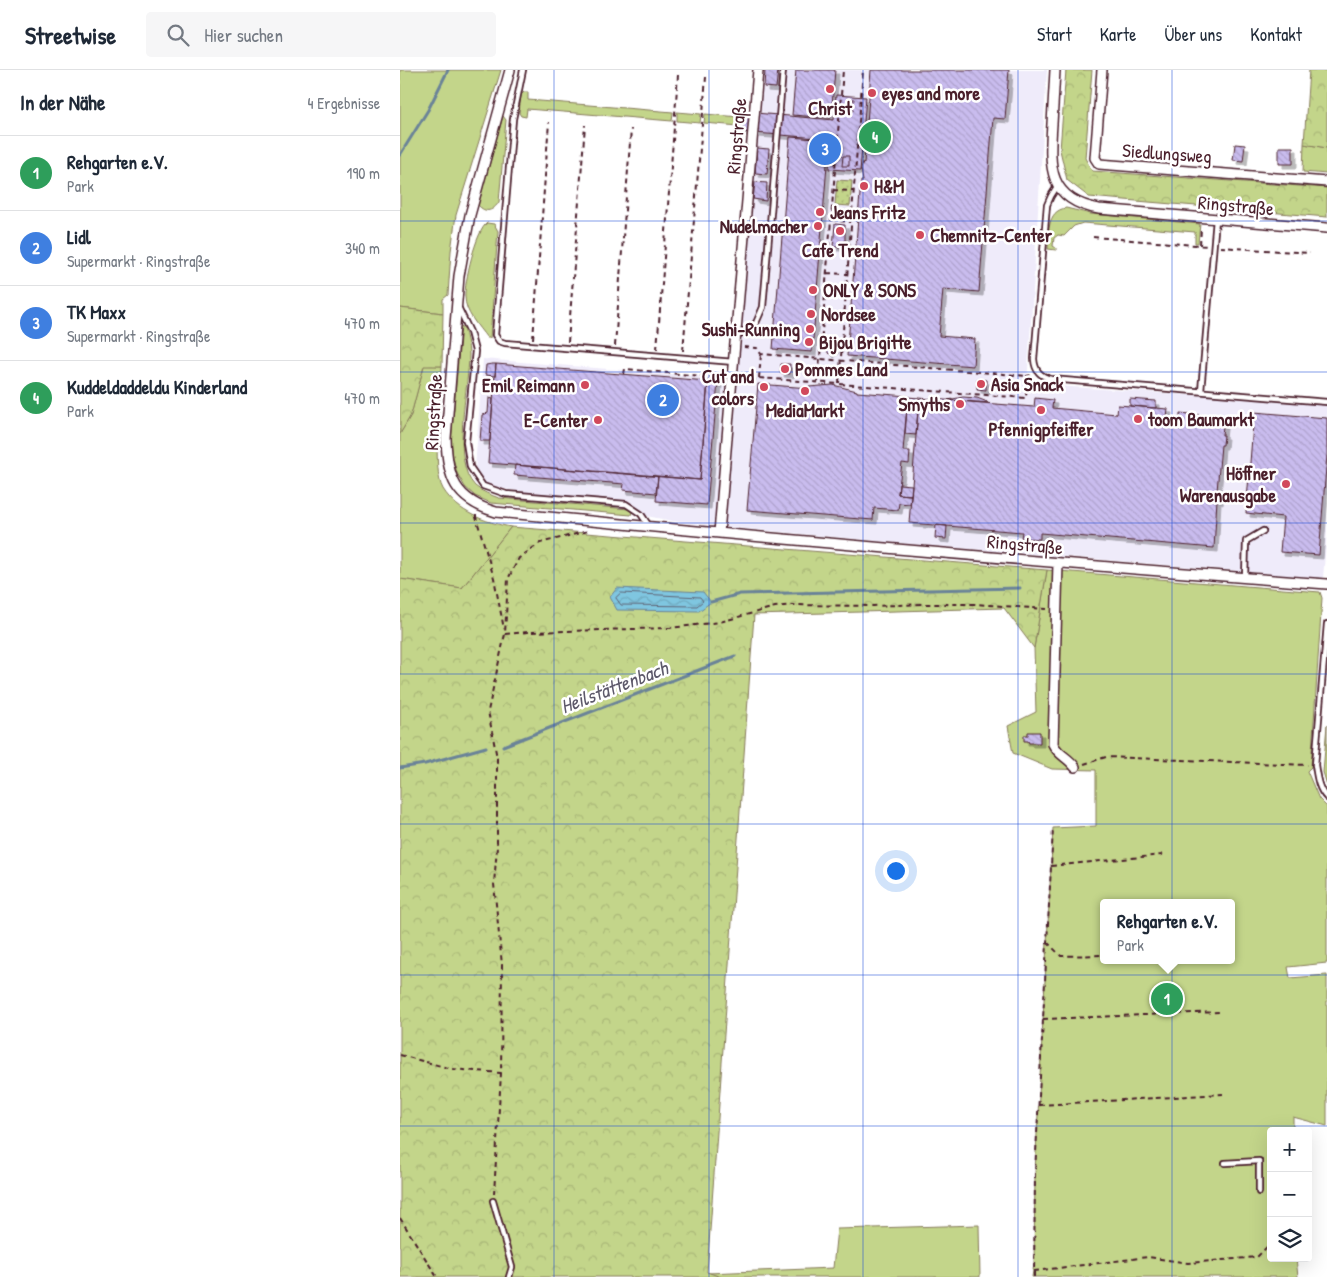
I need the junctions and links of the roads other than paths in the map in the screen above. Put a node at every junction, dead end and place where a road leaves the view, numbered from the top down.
1 (523, 70) edge
2 (758, 70) edge
3 (783, 70) edge
4 (1055, 70) edge
5 (1102, 70) edge
6 (509, 75) edge
7 (520, 82) junction
8 (1327, 182) edge
9 (1058, 185) junction
10 (1216, 219) junction
11 (1327, 228) edge
12 (456, 305) junction
13 (735, 342) junction
14 (734, 362) junction
15 (1201, 391) junction
16 (1327, 402) edge
17 (650, 527) junction
18 (1263, 531) dead end
19 (720, 533) junction
20 (1058, 563) junction
21 (1245, 578) junction
22 (1327, 584) edge
23 (1327, 624) edge
24 (1075, 767) road end
25 (1327, 798) edge
26 (1225, 1163) dead end
27 (1259, 1192) dead end
28 (493, 1201) road end
29 (509, 1277) edge

1 - 7 lane
2 - 13 street, Ringstraße
3 - 13 lane
4 - 9 street
5 - 8 street, Siedlungsweg
6 - 7 lane
6 - 12 street, Ringstraße
7 - 14 lane
9 - 10 street, Ringstraße
9 - 15 lane
10 - 11 street, Ringstraße
10 - 15 lane
12 - 17 lane
12 - 17 street, Ringstraße
13 - 14 street, Ringstraße
14 - 19 street, Ringstraße
15 - 16 lane
17 - 19 street, Ringstraße
18 - 21 lane
19 - 20 street, Ringstraße
20 - 21 street, Ringstraße
20 - 24 street
21 - 22 street, Ringstraße
23 - 25 lane
26 - 27 lane
28 - 29 lane

